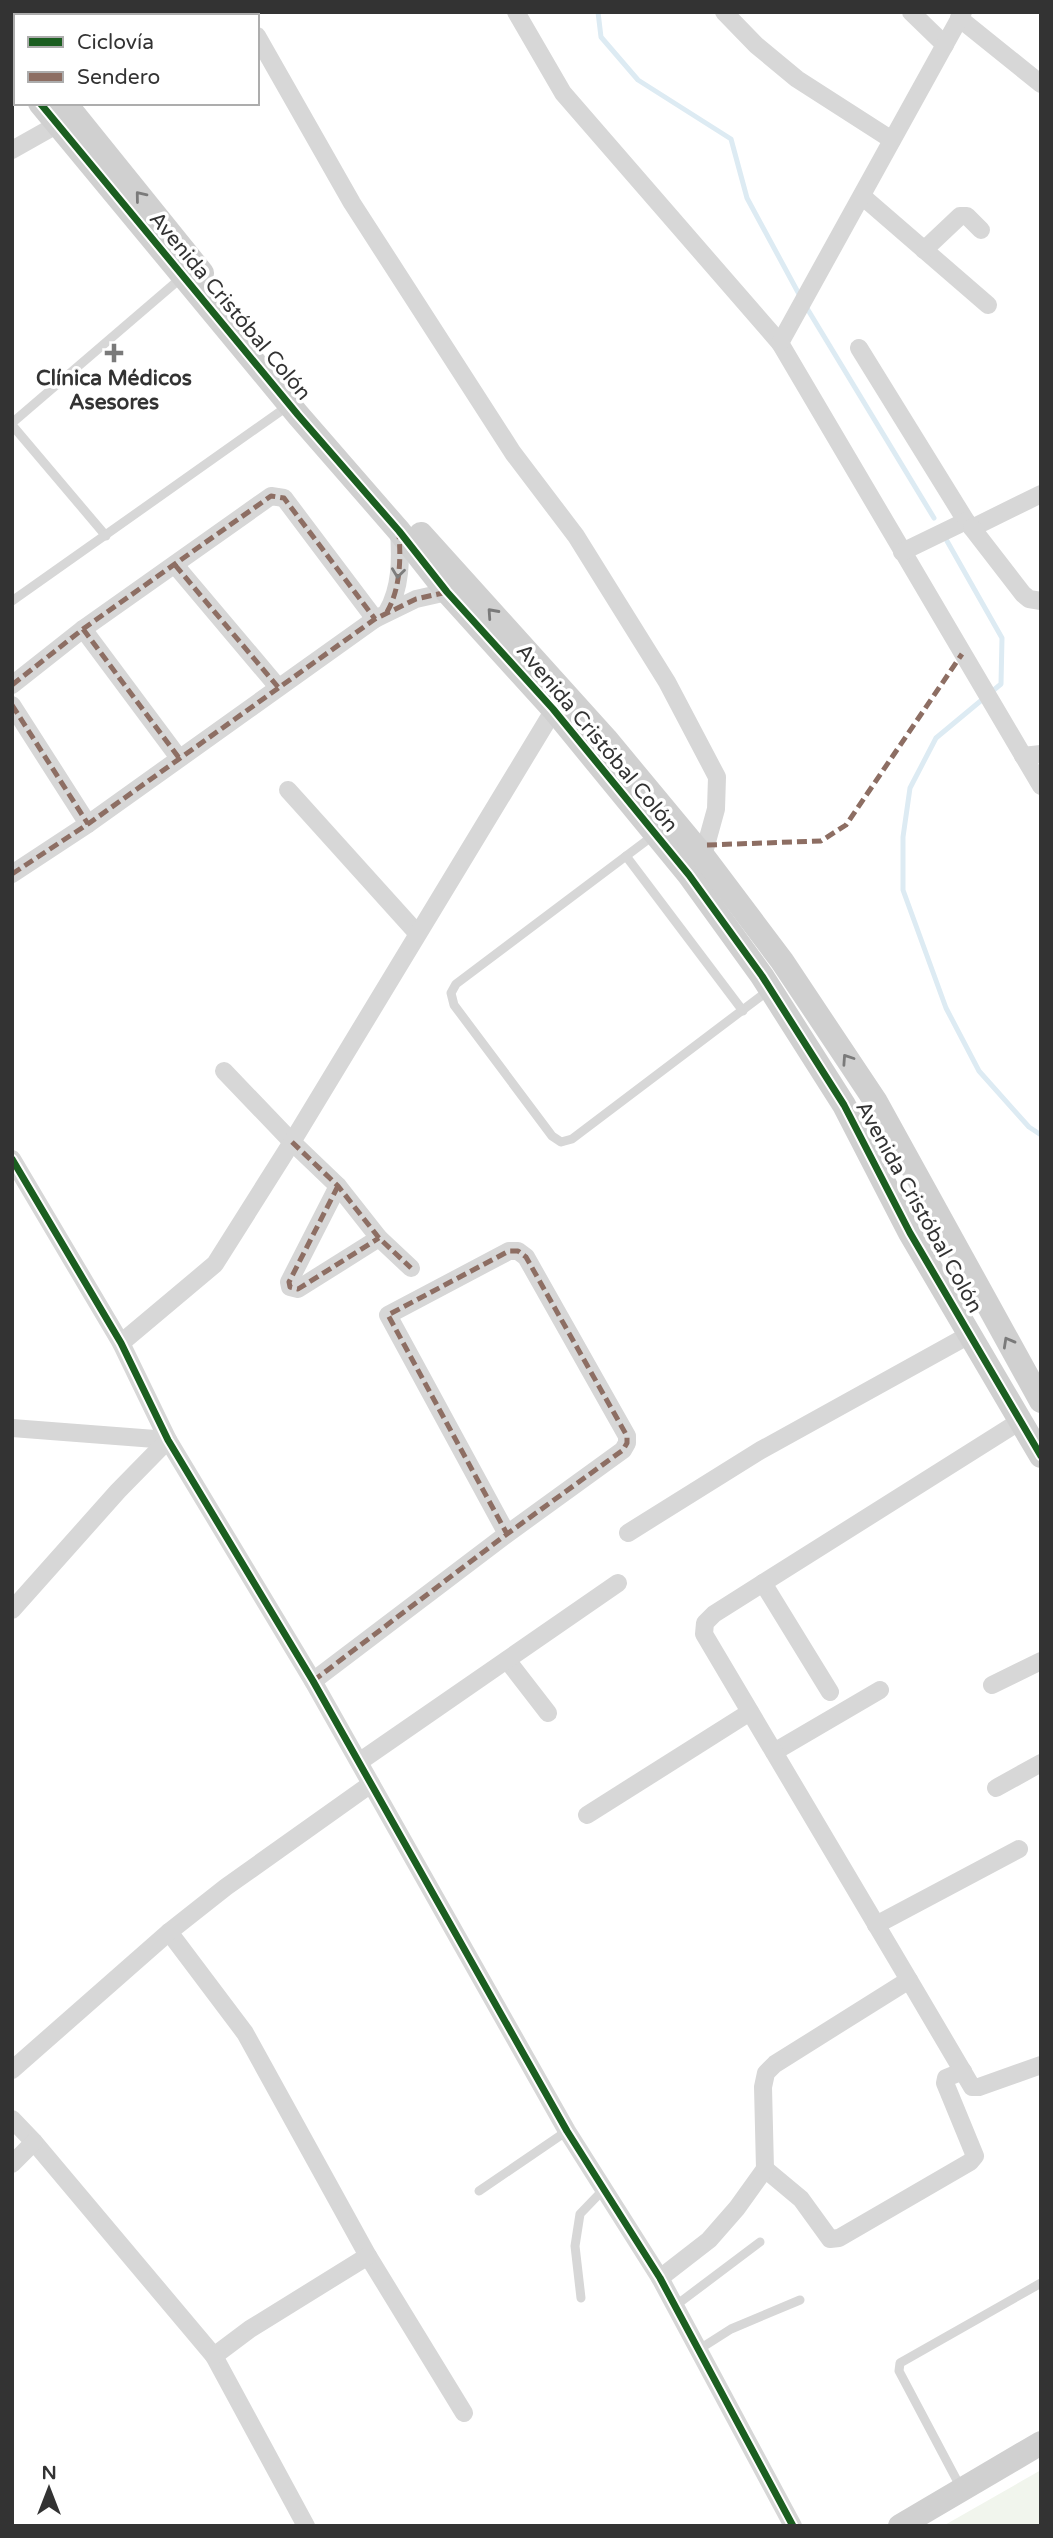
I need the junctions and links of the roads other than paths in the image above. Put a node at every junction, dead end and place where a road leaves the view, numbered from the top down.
1 (516, 12) edge
2 (724, 12) edge
3 (911, 12) edge
4 (961, 15) edge
5 (259, 39) edge
6 (945, 44) junction
7 (1041, 84) edge
8 (45, 105) edge
9 (65, 114) edge
10 (892, 140) junction
11 (12, 150) edge
12 (863, 196) junction
13 (981, 230) dead end
14 (924, 250) junction
15 (183, 276) junction
16 (988, 306) dead end
17 (780, 343) junction
18 (859, 348) dead end
19 (289, 405) junction
20 (12, 424) edge
21 (1041, 494) edge
22 (969, 525) junction
23 (399, 531) junction
24 (106, 536) junction
25 (902, 552) junction
26 (175, 565) junction
27 (447, 592) junction
28 (12, 601) edge
29 (1041, 601) edge
30 (381, 616) junction
31 (83, 629) junction
32 (12, 685) edge
33 (278, 687) junction
34 (559, 701) junction
35 (12, 705) edge
36 (1032, 755) edge
37 (179, 758) junction
38 (1041, 786) edge
39 (288, 790) dead end
40 (88, 824) junction
41 (656, 834) junction
42 (626, 856) junction
43 (704, 856) junction
44 (12, 874) edge
45 (417, 933) junction
46 (771, 989) junction
47 (743, 1010) junction
48 (224, 1071) dead end
49 (292, 1142) junction
50 (12, 1159) edge
51 (338, 1186) junction
52 (379, 1238) junction
53 (411, 1268) dead end
54 (969, 1335) junction
55 (121, 1343) junction
56 (1041, 1401) edge
57 (1020, 1422) junction
58 (12, 1428) edge
59 (168, 1440) junction
60 (1041, 1455) edge
61 (628, 1533) dead end
62 (507, 1534) junction
63 (618, 1583) dead end
64 (763, 1583) junction
65 (12, 1610) edge
66 (507, 1660) junction
67 (1041, 1661) edge
68 (313, 1681) junction
69 (992, 1685) dead end
70 (880, 1690) dead end
71 (830, 1692) dead end
72 (750, 1712) junction
73 (548, 1713) dead end
74 (774, 1752) junction
75 (359, 1762) junction
76 (1041, 1763) edge
77 (371, 1784) junction
78 (996, 1788) dead end
79 (587, 1815) dead end
80 (1019, 1849) dead end
81 (876, 1925) junction
82 (169, 1932) junction
83 (909, 1980) junction
84 (1041, 2065) edge
85 (12, 2070) edge
86 (962, 2071) junction
87 (12, 2119) edge
88 (567, 2131) junction
89 (34, 2142) junction
90 (12, 2164) edge
91 (765, 2169) junction
92 (604, 2189) junction
93 (479, 2191) dead end
94 (760, 2242) dead end
95 (368, 2256) junction
96 (660, 2278) junction
97 (1041, 2283) edge
98 (581, 2298) dead end
99 (800, 2301) dead end
100 (675, 2306) junction
101 (698, 2350) junction
102 (214, 2356) junction
103 (464, 2413) dead end
104 (1041, 2443) edge
105 (962, 2490) junction
106 (306, 2526) edge
107 (793, 2526) edge
108 (900, 2526) edge

1 - 17 street
2 - 10 street
3 - 6 street
4 - 6 street
4 - 7 street
5 - 43 street
6 - 10 street
8 - 9 street, Avenida Cristóbal Colón
9 - 11 street
9 - 15 street, Avenida Cristóbal Colón
34 -> 9 street, Avenida Cristóbal Colón
10 - 12 street
12 - 14 street
12 - 17 street
13 - 14 street
14 - 16 street
15 - 19 street, Avenida Cristóbal Colón
15 - 20 lane
17 - 25 street
18 - 22 street
19 - 23 street, Avenida Cristóbal Colón
19 - 24 lane
20 - 24 lane
21 - 22 street
22 - 25 street
22 - 29 street
23 - 27 street, Avenida Cristóbal Colón
23 -> 30 street
24 - 28 lane
25 - 36 street
26 - 30 street
26 - 31 street
26 - 33 street
27 - 30 street
27 - 34 street, Avenida Cristóbal Colón
30 - 33 street
31 - 32 street
31 - 37 street
33 - 37 street
34 - 41 street, Avenida Cristóbal Colón
34 - 43 street, Avenida Cristóbal Colón
34 - 45 street
35 - 40 street
36 - 38 street
37 - 40 street
39 - 45 street
40 - 44 street
41 - 42 lane
41 - 46 street, Avenida Cristóbal Colón
42 - 47 lane
42 - 47 lane
56 -> 43 street, Avenida Cristóbal Colón
45 - 49 street
46 - 47 lane
46 - 54 street, Avenida Cristóbal Colón
48 - 49 street
49 - 51 street
49 - 55 street
50 - 55 street
51 - 52 street
51 - 52 street
52 - 53 street
54 - 57 street, Avenida Cristóbal Colón
54 - 61 street
55 - 59 street
57 - 60 street, Avenida Cristóbal Colón
57 - 64 street
58 - 59 street
59 - 65 street
59 - 68 street
62 - 62 street
62 - 68 street
63 - 66 street
64 - 71 street
64 - 72 street
66 - 73 street
66 - 75 street
67 - 69 street
68 - 75 street
70 - 74 street
72 - 74 street
72 - 79 street
74 - 81 street
75 - 77 street
76 - 78 street
77 - 82 street
77 - 88 street
80 - 81 street
81 - 83 street
82 - 85 street
82 - 95 street
83 - 86 street
83 - 91 street
84 - 86 street
86 - 91 street
87 - 89 street
88 - 92 street
88 - 93 lane
89 - 90 street
89 - 102 street
91 - 96 street
92 - 96 street
92 - 98 lane
94 - 100 lane
95 - 102 street
95 - 103 street
96 - 100 street
97 - 105 lane
99 - 101 lane
100 - 101 street
101 - 107 street
102 - 106 street
104 - 105 street
105 - 108 street

